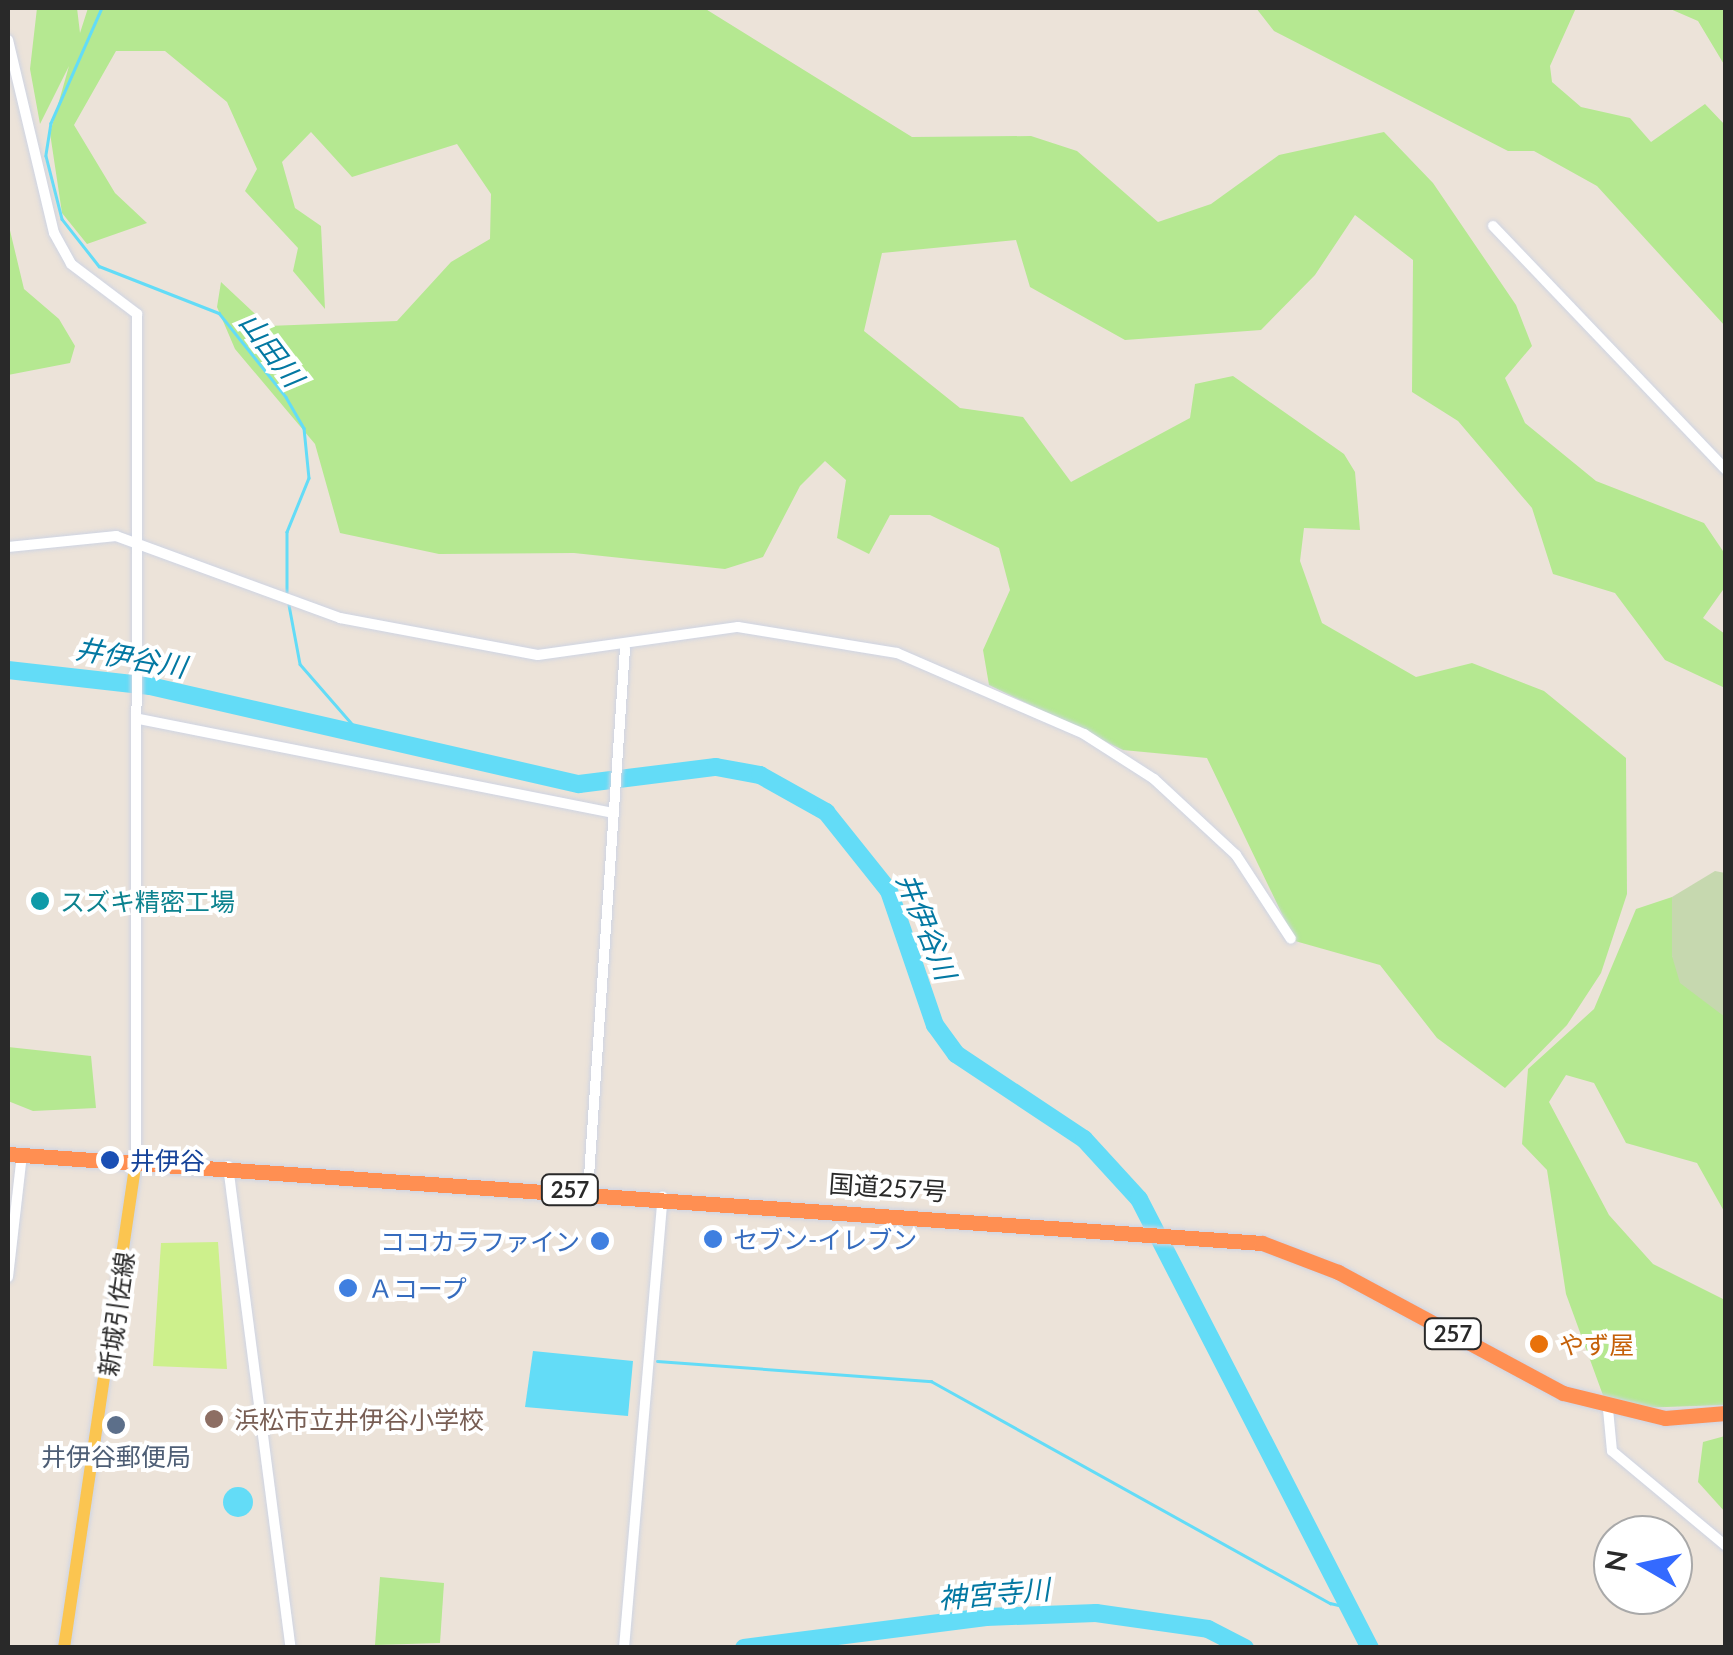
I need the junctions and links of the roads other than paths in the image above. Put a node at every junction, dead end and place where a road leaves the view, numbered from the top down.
1 (8, 40) edge
2 (1493, 226) dead end
3 (1726, 470) edge
4 (141, 544) junction
5 (8, 548) edge
6 (625, 648) junction
7 (140, 719) junction
8 (614, 808) junction
9 (1292, 939) dead end
10 (15, 1154) edge
11 (136, 1158) junction
12 (228, 1165) junction
13 (588, 1191) junction
14 (662, 1196) junction
15 (8, 1277) edge
16 (1608, 1409) junction
17 (1726, 1413) edge
18 (1726, 1546) edge
19 (64, 1648) edge
20 (291, 1648) edge
21 (624, 1648) edge

1 - 4 street
2 - 3 street
4 - 5 street
4 - 6 street
4 - 7 street
6 - 8 street
6 - 9 street
7 - 8 street
7 - 11 street
8 - 13 street
10 - 11 highway, 国道257号 / 257
10 - 15 street
11 - 12 highway, 国道257号 / 257
11 - 19 main road, 新城引佐線
12 - 13 highway, 国道257号 / 257
12 - 20 street
13 - 14 highway, 国道257号 / 257
14 - 16 highway, 国道257号 / 257
14 - 21 street
16 - 17 highway, 国道257号 / 257
16 - 18 street

